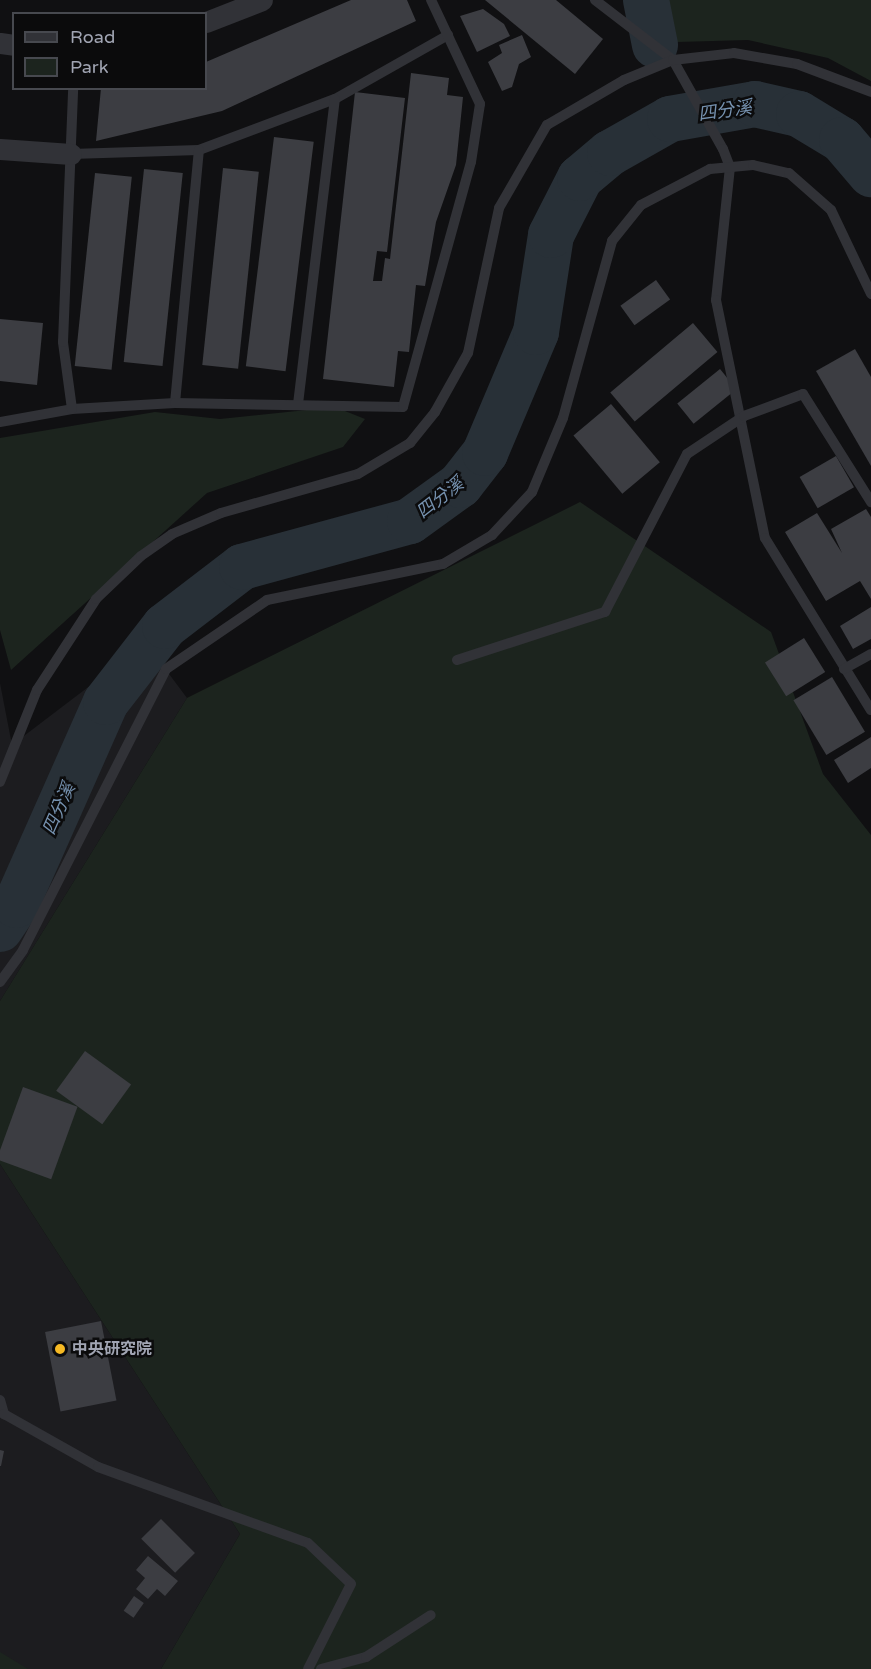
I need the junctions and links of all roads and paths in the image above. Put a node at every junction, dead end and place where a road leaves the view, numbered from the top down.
1 (431, 0) edge
2 (595, 0) edge
3 (252, 2) edge
4 (207, 22) edge
5 (448, 35) junction
6 (673, 60) junction
7 (74, 90) edge
8 (871, 92) edge
9 (335, 99) junction
10 (0, 149) edge
11 (199, 150) junction
12 (71, 154) junction
13 (730, 167) junction
14 (871, 294) edge
15 (175, 403) junction
16 (298, 404) junction
17 (72, 409) junction
18 (744, 416) junction
19 (0, 422) edge
20 (871, 502) edge
21 (871, 654) edge
22 (457, 660) dead end
23 (844, 669) junction
24 (871, 710) edge
25 (0, 782) edge
26 (0, 982) edge
27 (0, 1400) edge
28 (431, 1615) dead end
29 (308, 1669) edge
30 (321, 1669) edge

1 - 5 lane
2 - 6 lane
3 - 4 street
5 - 9 lane
5 - 16 lane
6 - 8 lane
6 - 13 lane
6 - 25 lane
7 - 12 lane
9 - 11 lane
9 - 16 lane
10 - 12 street
11 - 12 lane
11 - 15 lane
12 - 17 lane
13 - 14 lane
13 - 18 lane
13 - 26 lane
15 - 16 lane
15 - 17 lane
17 - 19 lane
18 - 20 lane
18 - 22 lane
18 - 23 lane
21 - 23 lane
23 - 24 lane
27 - 29 lane
28 - 30 lane

